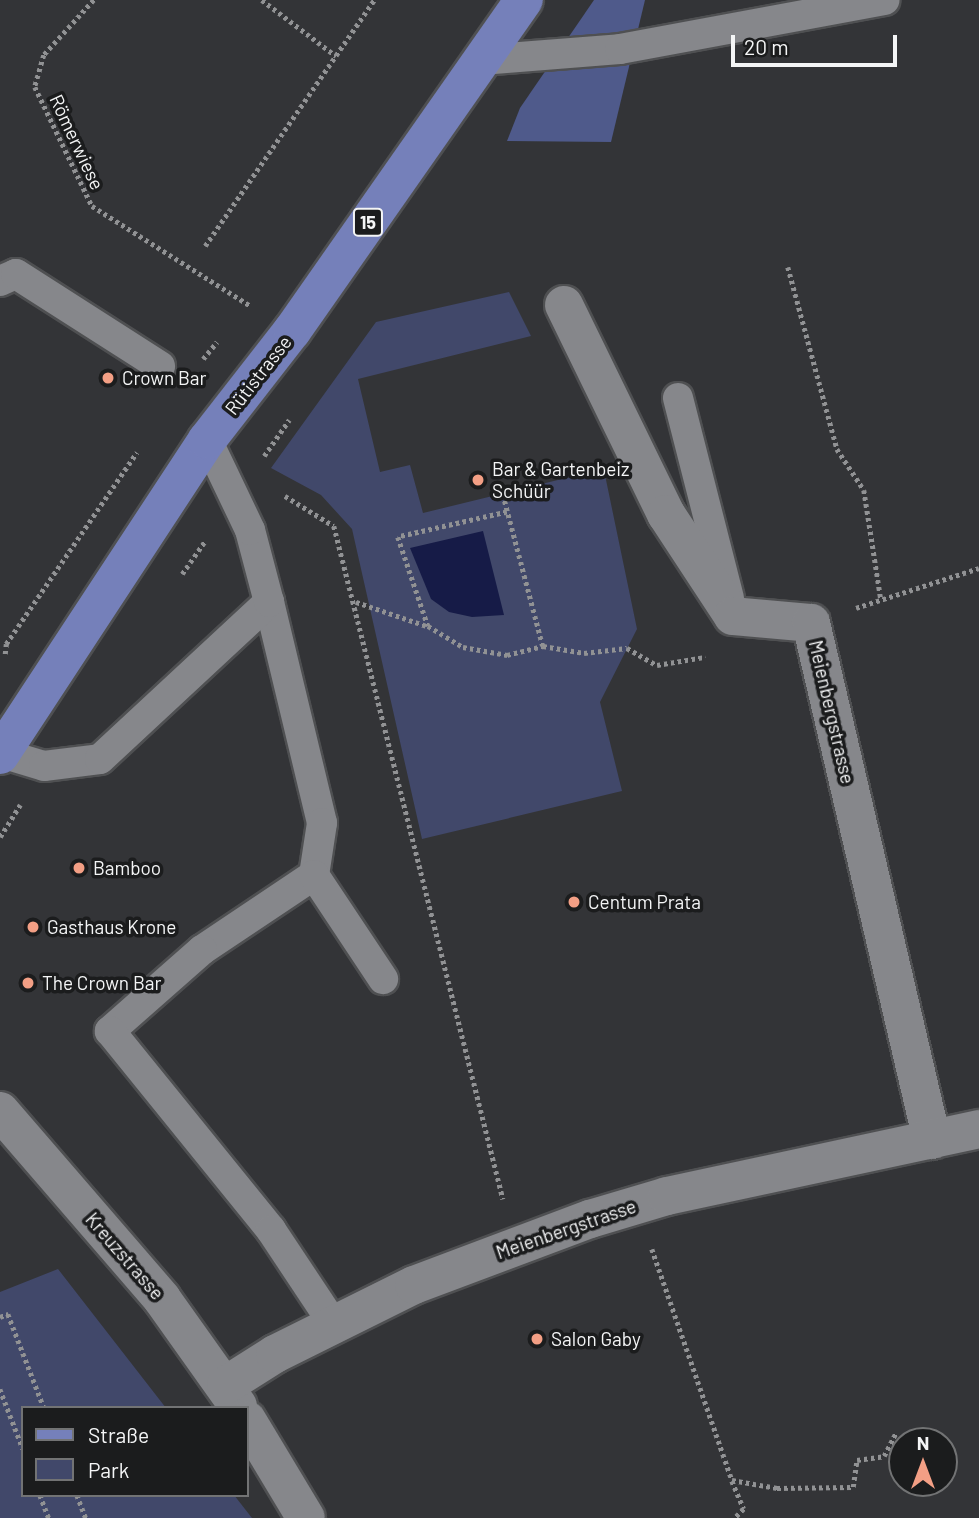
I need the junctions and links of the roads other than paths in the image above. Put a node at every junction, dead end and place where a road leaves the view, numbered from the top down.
1 (524, 0) edge
2 (884, 0) edge
3 (481, 60) junction
4 (0, 281) edge
5 (564, 304) dead end
6 (160, 366) dead end
7 (678, 398) dead end
8 (207, 440) junction
9 (269, 602) junction
10 (733, 616) junction
11 (0, 754) edge
12 (314, 875) junction
13 (383, 979) dead end
14 (0, 1111) edge
15 (979, 1129) edge
16 (932, 1140) junction
17 (334, 1325) junction
18 (232, 1397) edge
19 (248, 1422) edge
20 (306, 1518) edge

1 - 3 main road, Rütistrasse / 15
2 - 3 lane
3 - 8 main road, Rütistrasse / 15
4 - 6 lane
5 - 10 street
7 - 10 lane
8 - 9 lane
8 - 11 main road, Rütistrasse / 15
9 - 11 lane
9 - 12 lane
10 - 16 street, Meienbergstrasse
12 - 13 lane
12 - 17 lane
14 - 18 street, Kreuzstrasse
15 - 16 street, Meienbergstrasse
16 - 17 street, Meienbergstrasse
17 - 18 street, Meienbergstrasse
19 - 20 street

